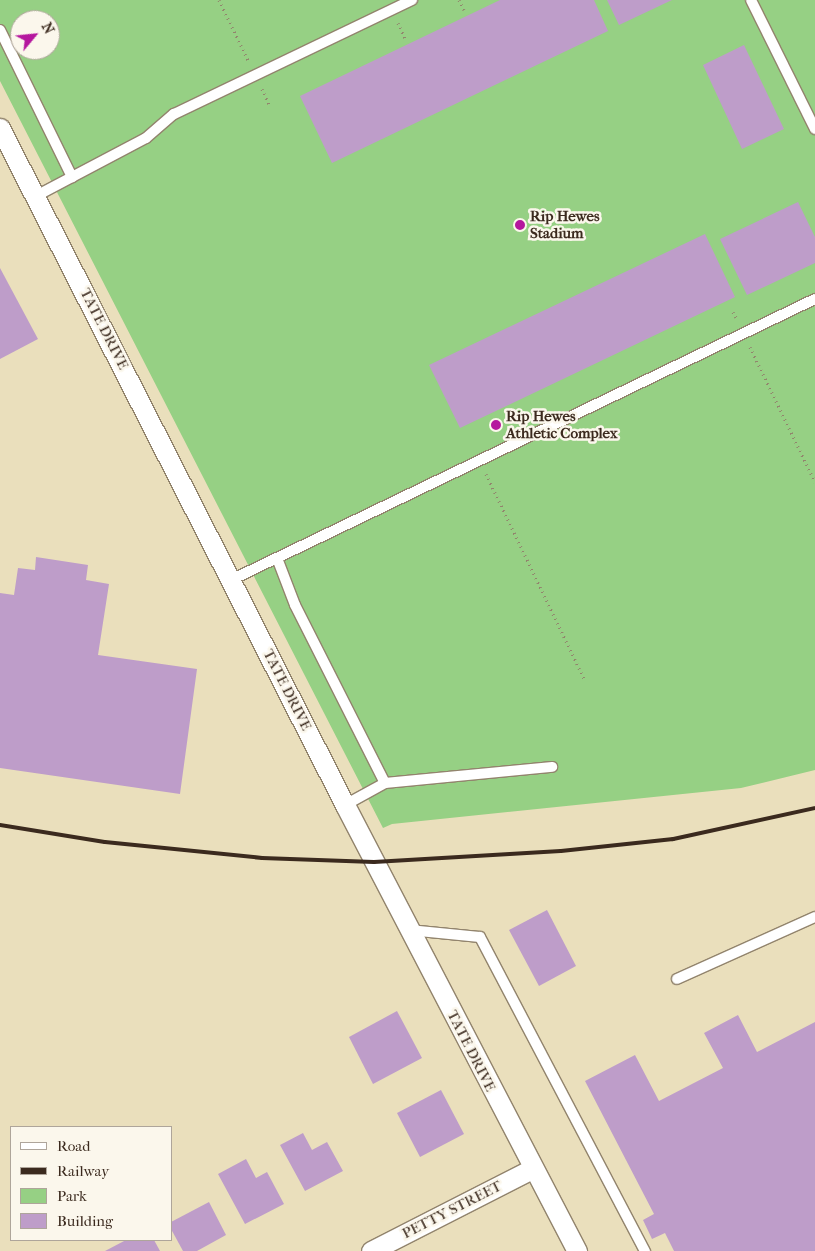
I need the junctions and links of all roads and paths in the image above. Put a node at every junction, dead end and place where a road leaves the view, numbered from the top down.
1 (219, 0) edge
2 (412, 0) edge
3 (460, 0) edge
4 (751, 0) edge
5 (464, 10) dead end
6 (0, 30) edge
7 (255, 75) junction
8 (269, 104) dead end
9 (0, 128) edge
10 (815, 129) edge
11 (72, 177) junction
12 (36, 196) junction
13 (815, 299) edge
14 (733, 312) dead end
15 (744, 334) junction
16 (479, 461) junction
17 (815, 482) edge
18 (277, 558) junction
19 (232, 580) junction
20 (584, 678) dead end
21 (552, 766) dead end
22 (385, 783) junction
23 (345, 805) junction
24 (815, 917) edge
25 (409, 930) junction
26 (677, 979) dead end
27 (532, 1169) junction
28 (371, 1251) edge
29 (576, 1251) edge
30 (645, 1251) edge

1 - 7 path
2 - 7 lane
3 - 5 path
4 - 10 lane
6 - 11 lane
7 - 8 path
7 - 11 lane
9 - 12 street, TATE DRIVE
11 - 12 lane
12 - 19 street, TATE DRIVE
13 - 15 lane
14 - 15 path
15 - 16 lane
15 - 17 path
16 - 18 lane
16 - 20 path
18 - 19 lane
18 - 22 lane
19 - 23 street, TATE DRIVE
21 - 22 lane
22 - 23 lane
23 - 25 street, TATE DRIVE
24 - 26 lane
25 - 27 street, TATE DRIVE
25 - 30 lane
27 - 28 street, PETTY STREET
27 - 29 street, TATE DRIVE

